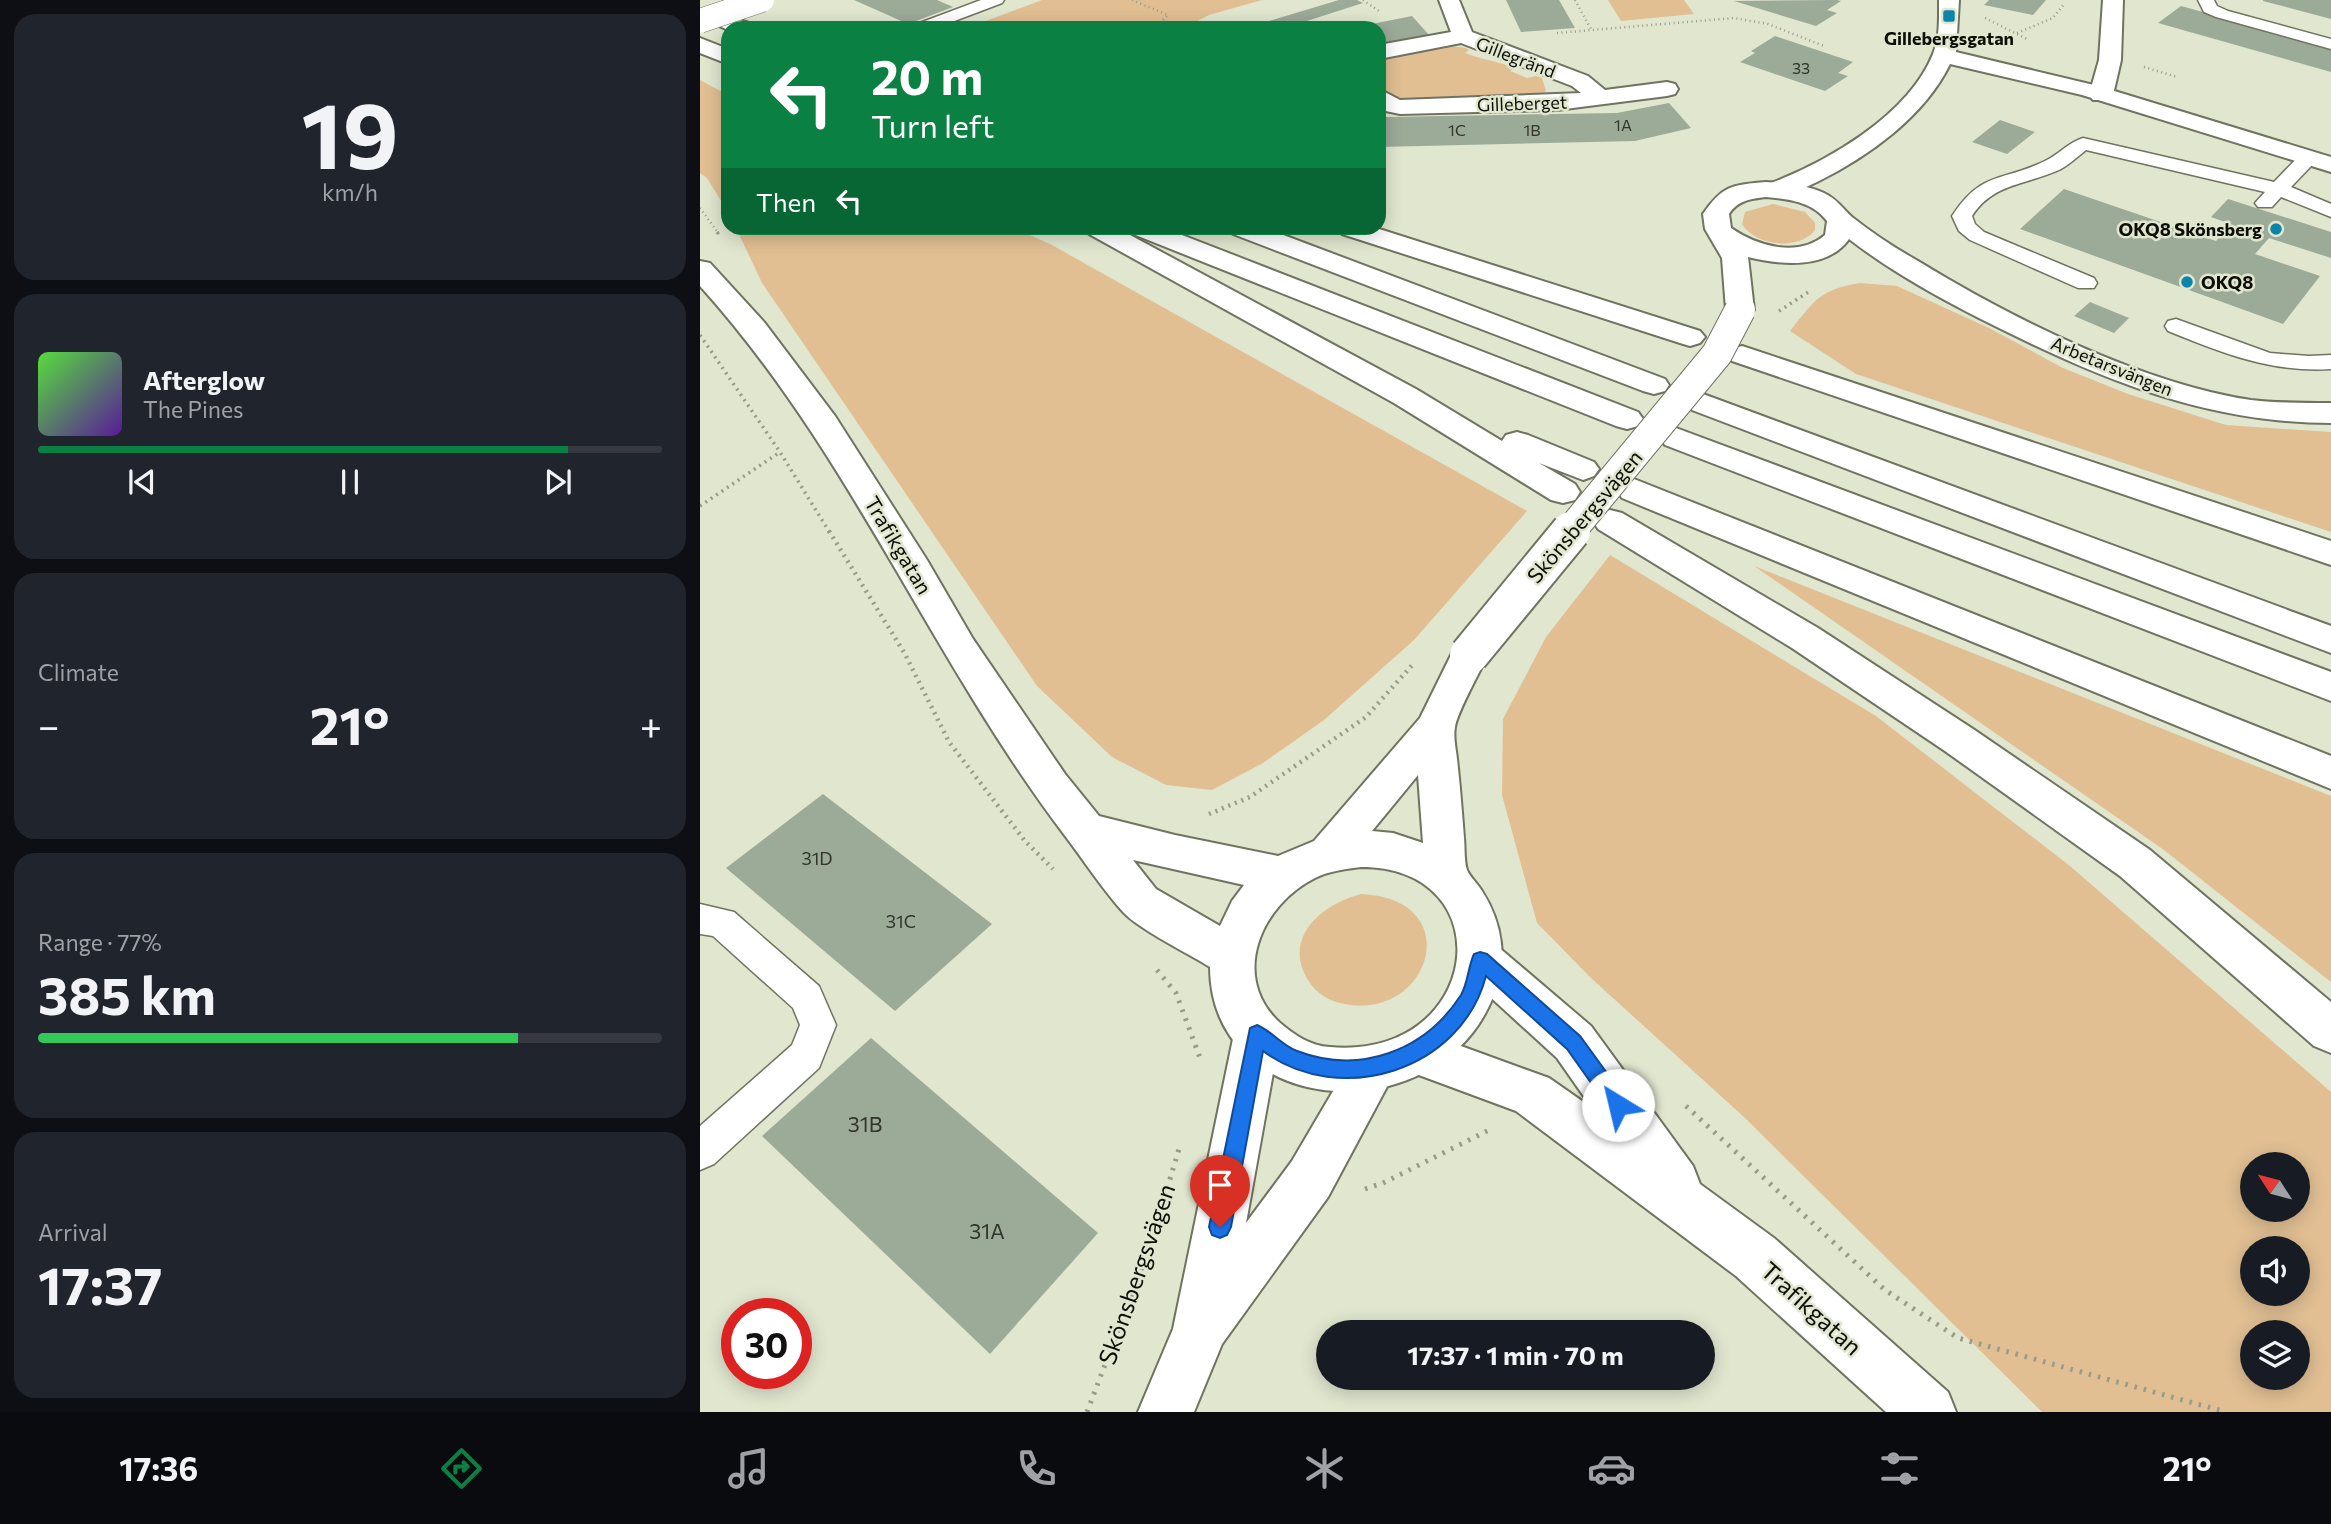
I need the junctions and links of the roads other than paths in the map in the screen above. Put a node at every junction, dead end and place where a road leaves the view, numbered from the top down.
1 (761, 0) edge
2 (996, 0) edge
3 (1448, 0) edge
4 (1949, 0) edge
5 (2113, 0) edge
6 (2206, 0) edge
7 (700, 21) edge
8 (939, 21) edge
9 (2331, 27) edge
10 (1464, 36) junction
11 (2324, 42) edge
12 (700, 45) edge
13 (1386, 51) edge
14 (721, 54) edge
15 (1943, 56) junction
16 (1667, 89) dead end
17 (2101, 95) junction
18 (1601, 98) junction
19 (1386, 102) edge
20 (1858, 149) junction
21 (2308, 158) junction
22 (2331, 165) edge
23 (2278, 189) junction
24 (1775, 190) junction
25 (2262, 206) dead end
26 (2331, 211) edge
27 (1834, 214) junction
28 (1721, 233) junction
29 (1111, 235) edge
30 (1158, 235) edge
31 (1260, 235) edge
32 (1373, 235) edge
33 (1811, 252) junction
34 (1783, 255) junction
35 (700, 269) edge
36 (2086, 283) dead end
37 (1944, 290) junction
38 (1740, 310) junction
39 (2176, 326) dead end
40 (1689, 337) dead end
41 (1742, 355) dead end
42 (2331, 362) edge
43 (1654, 385) dead end
44 (1703, 403) dead end
45 (2331, 413) edge
46 (1627, 419) dead end
47 (1676, 438) dead end
48 (1573, 480) dead end
49 (1634, 490) dead end
50 (1609, 521) dead end
51 (2331, 553) edge
52 (2331, 640) edge
53 (2331, 687) edge
54 (1435, 727) junction
55 (2331, 773) edge
56 (1085, 830) junction
57 (1329, 853) junction
58 (1283, 875) junction
59 (1446, 876) junction
60 (700, 919) edge
61 (1232, 957) junction
62 (1480, 960) junction
63 (2331, 1031) edge
64 (1257, 1034) junction
65 (1395, 1060) junction
66 (700, 1151) edge
67 (1692, 1209) junction
68 (1200, 1330) junction
69 (1166, 1412) edge
70 (1928, 1412) edge

1 - 7 main road, bridge
2 - 8 lane
3 - 10 main road, Gillegränd
4 - 15 main road
5 - 17 main road
6 - 11 lane
9 - 11 lane
10 - 13 main road
10 - 18 main road, Gillegränd
12 - 14 main road
15 - 17 main road
15 - 20 main road
16 - 18 main road, Gilleberget
17 - 21 main road
18 - 19 main road, Gilleberget
20 - 24 main road
20 - 27 main road
21 - 22 main road
21 - 23 lane
23 - 25 lane
23 - 26 lane
23 - 36 lane
24 - 27 main road, Arbetarsvängen
24 - 28 main road
27 - 33 main road
27 - 37 main road, Arbetarsvängen
28 - 34 main road, Arbetarsvängen
28 - 38 main road
29 - 48 main road
30 - 46 main road
31 - 43 main road
32 - 40 main road
33 - 34 main road, Arbetarsvängen
33 - 37 main road, Arbetarsvängen
34 - 38 main road, Skönsbergsvägen
35 - 56 main road, Trafikgatan
37 - 45 main road, Arbetarsvängen
38 - 54 main road, Skönsbergsvägen, bridge
39 - 42 lane
41 - 51 main road
44 - 52 main road
47 - 53 main road
49 - 55 main road
50 - 63 main road
54 - 57 main road, Skönsbergsvägen
54 - 59 main road, Skönsbergsvägen
56 - 58 main road
56 - 61 main road, Trafikgatan
57 - 58 main road
57 - 59 main road
58 - 61 main road
59 - 62 main road
60 - 66 lane
61 - 64 main road
62 - 65 main road
62 - 67 main road, Trafikgatan
64 - 65 main road
64 - 68 main road
65 - 67 main road, Trafikgatan
65 - 68 main road
67 - 70 main road, Trafikgatan
68 - 69 main road

